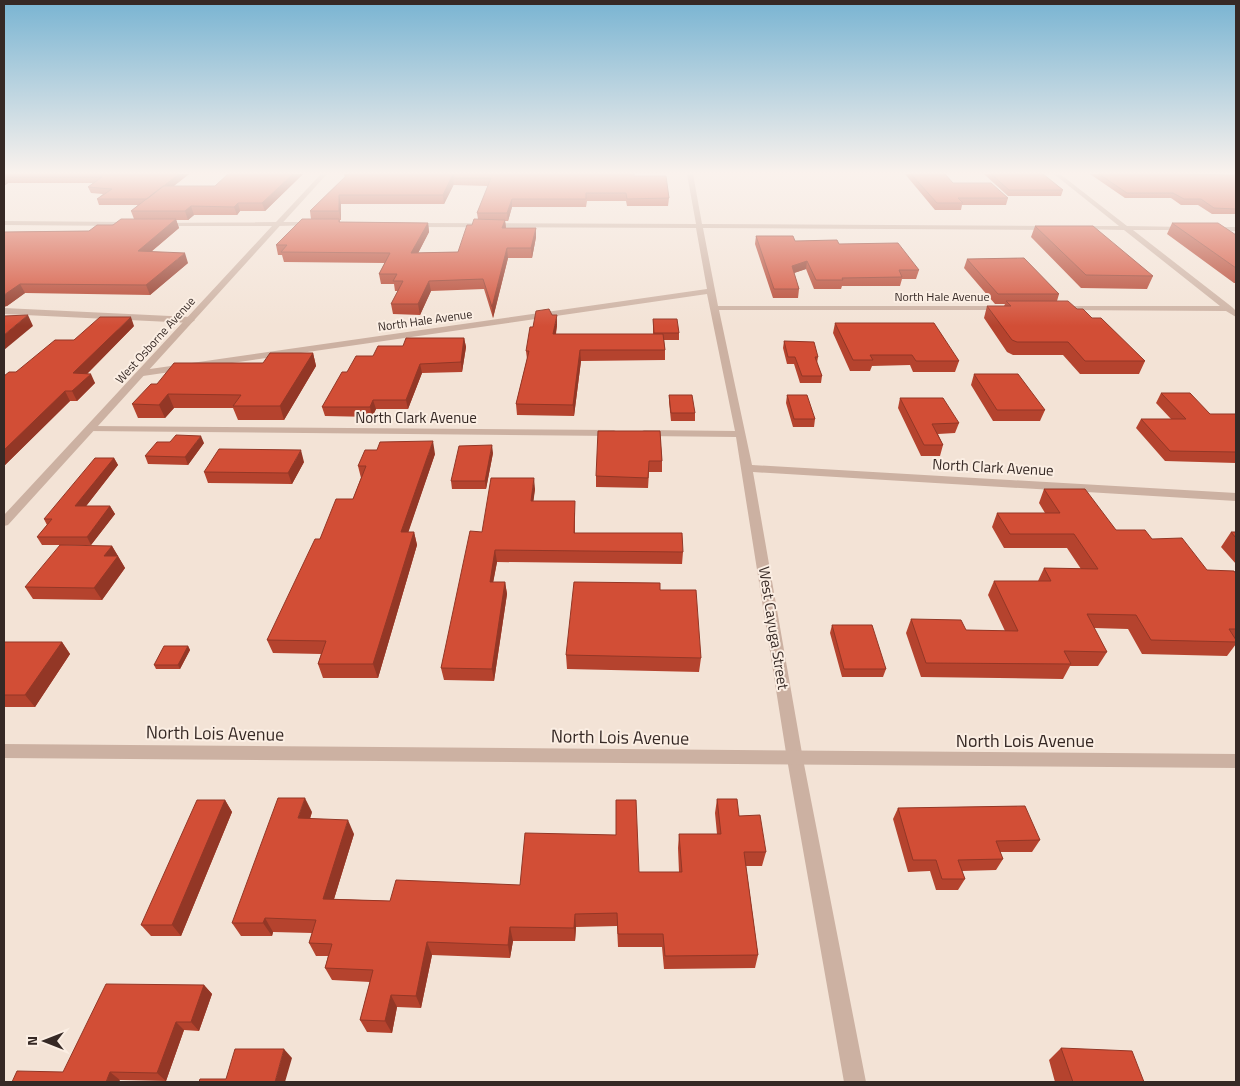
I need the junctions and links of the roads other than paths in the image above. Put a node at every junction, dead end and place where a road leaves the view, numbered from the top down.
1 (278, 224) edge
2 (398, 225) edge
3 (1122, 225) edge
4 (699, 227) junction
5 (1058, 228) edge
6 (1068, 228) edge
7 (1126, 228) junction
8 (1190, 228) edge
9 (1200, 228) edge
10 (1236, 229) edge
11 (711, 291) junction
12 (714, 308) junction
13 (1009, 308) edge
14 (1049, 308) edge
15 (1229, 308) junction
16 (4, 311) edge
17 (1236, 314) edge
18 (191, 320) junction
19 (143, 373) junction
20 (91, 429) junction
21 (741, 434) junction
22 (747, 468) junction
23 (1236, 496) edge
24 (4, 522) edge
25 (4, 751) edge
26 (795, 759) junction
27 (1236, 761) edge
28 (855, 1082) edge

1 - 18 street, West Osborne Avenue
2 - 4 street
3 - 7 street
4 - 5 street
4 - 11 street, West Cayuga Street
6 - 7 street
7 - 8 street
7 - 15 street
9 - 10 street
11 - 12 street, West Cayuga Street
11 - 19 street, North Hale Avenue
12 - 13 street, North Hale Avenue
12 - 21 street, West Cayuga Street
14 - 15 street
15 - 17 street
16 - 18 street
18 - 19 street, West Osborne Avenue
19 - 20 street, West Osborne Avenue
20 - 21 street, North Clark Avenue
20 - 24 street, West Osborne Avenue
21 - 22 street, West Cayuga Street
22 - 23 street, North Clark Avenue
22 - 26 street, West Cayuga Street
25 - 26 street, North Lois Avenue
26 - 27 street, North Lois Avenue
26 - 28 street, West Cayuga Street

